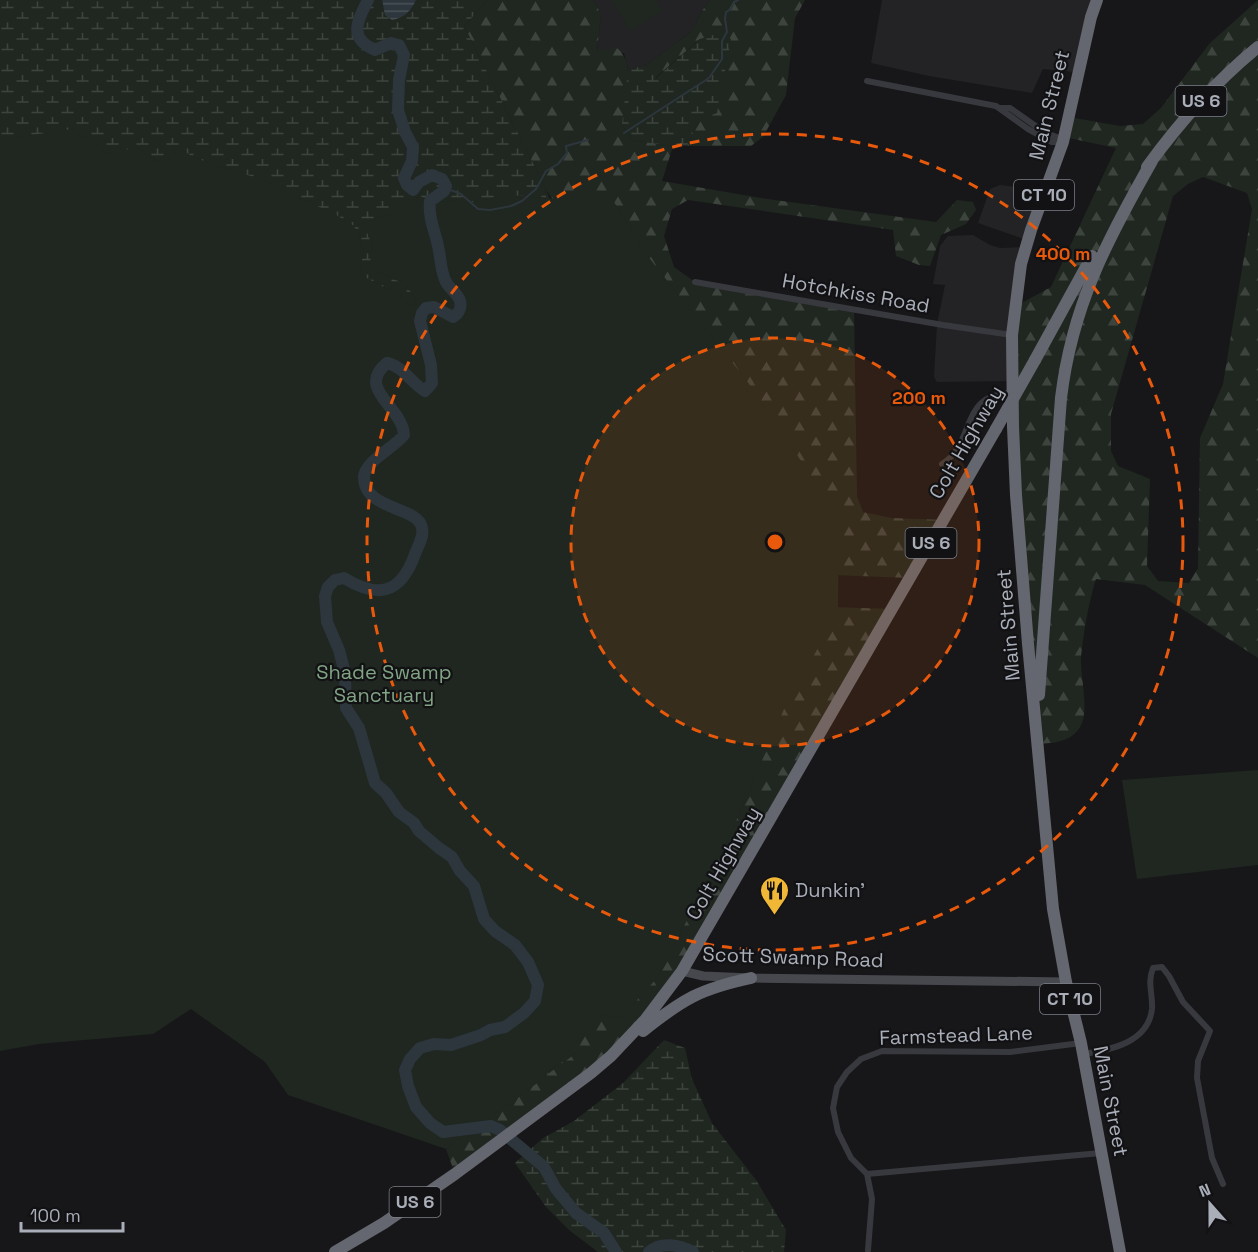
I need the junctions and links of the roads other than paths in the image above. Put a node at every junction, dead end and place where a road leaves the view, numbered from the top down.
1 (1097, 0) edge
2 (1258, 47) edge
3 (867, 81) dead end
4 (1063, 142) junction
5 (1152, 161) junction
6 (695, 282) dead end
7 (1012, 335) junction
8 (1012, 393) junction
9 (942, 464) dead end
10 (1038, 744) junction
11 (682, 971) junction
12 (751, 978) junction
13 (1066, 982) junction
14 (1082, 1049) junction
15 (611, 1056) junction
16 (1101, 1153) junction
17 (867, 1174) junction
18 (1222, 1184) dead end
19 (868, 1250) dead end
20 (335, 1252) edge
21 (1120, 1252) edge

1 - 4 highway, Main Street / CT 10
2 - 5 highway, Colt Highway / US 6
3 - 4 street
4 - 7 highway, Main Street / CT 10
5 - 10 highway
5 - 11 highway, Colt Highway / US 6, bridge
6 - 7 street, Hotchkiss Road
7 - 8 highway, Main Street / CT 10
8 - 9 street
8 - 10 highway, Main Street / CT 10
10 - 13 highway, Main Street / CT 10
11 - 12 main road, Scott Swamp Road
11 - 15 highway, Scott Swamp Road / US 6
12 - 13 main road, Scott Swamp Road
12 - 15 highway
13 - 14 highway, Main Street / CT 10
14 - 16 highway, Main Street / CT 10
14 - 17 street, Farmstead Lane
14 - 18 street, Farmstead Lane
15 - 20 highway, Scott Swamp Road / US 6
16 - 17 street
16 - 21 highway, Main Street / CT 10
17 - 19 street

